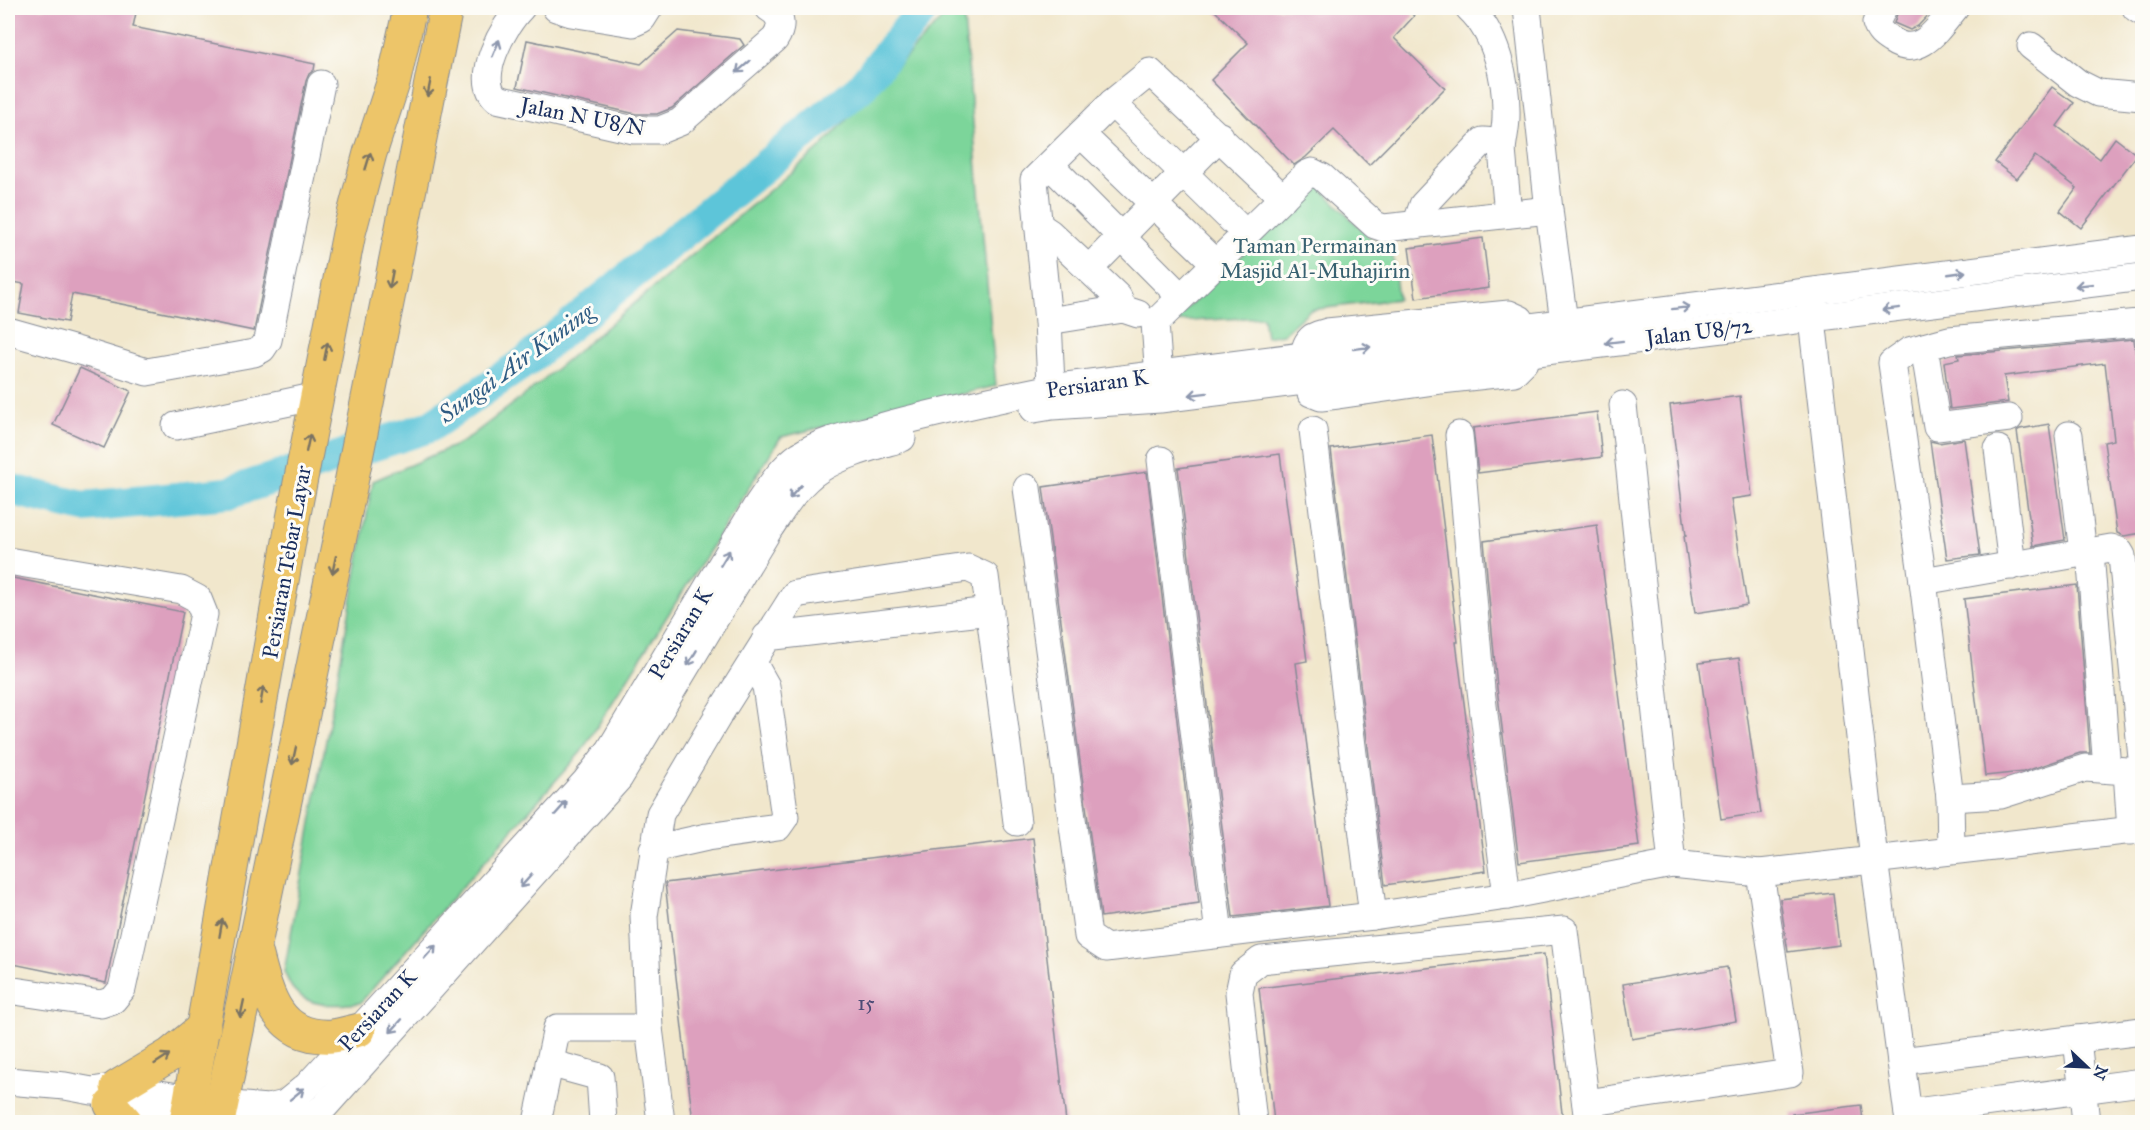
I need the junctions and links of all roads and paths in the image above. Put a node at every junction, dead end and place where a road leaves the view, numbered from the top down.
1 (521, 8) edge
2 (556, 8) edge
3 (649, 8) edge
4 (769, 8) edge
5 (1469, 8) edge
6 (1527, 8) edge
7 (1883, 8) edge
8 (1954, 8) edge
9 (2136, 8) edge
10 (409, 9) edge
11 (2142, 12) edge
12 (447, 15) edge
13 (2031, 46) dead end
14 (321, 84) dead end
15 (2142, 97) edge
16 (1112, 104) junction
17 (1081, 134) junction
18 (1220, 136) junction
19 (1502, 150) junction
20 (1050, 165) junction
21 (1184, 174) junction
22 (1283, 198) junction
23 (1154, 204) junction
24 (1549, 210) junction
25 (1508, 214) junction
26 (1038, 225) junction
27 (1416, 225) junction
28 (1246, 234) junction
29 (1121, 236) junction
30 (2142, 249) edge
31 (1216, 264) junction
32 (1089, 269) junction
33 (2142, 277) edge
34 (1809, 293) junction
35 (1181, 297) junction
36 (1123, 309) junction
37 (1812, 320) junction
38 (1047, 321) junction
39 (1564, 322) junction
40 (1155, 323) junction
41 (2142, 326) edge
42 (8, 331) edge
43 (1524, 341) junction
44 (1924, 346) junction
45 (1305, 368) junction
46 (1159, 386) junction
47 (1051, 397) junction
48 (317, 402) junction
49 (1623, 405) dead end
50 (2009, 418) dead end
51 (176, 426) dead end
52 (1937, 427) junction
53 (1313, 430) dead end
54 (1903, 433) junction
55 (1460, 435) dead end
56 (2069, 435) dead end
57 (1998, 449) dead end
58 (1161, 460) dead end
59 (1027, 488) dead end
60 (2087, 553) junction
61 (8, 561) edge
62 (2132, 565) edge
63 (2012, 566) junction
64 (1923, 581) junction
65 (990, 611) junction
66 (766, 637) junction
67 (753, 663) junction
68 (2142, 758) edge
69 (2106, 770) junction
70 (1950, 798) junction
71 (1017, 822) dead end
72 (2137, 830) edge
73 (653, 849) junction
74 (1951, 850) junction
75 (1874, 859) junction
76 (1672, 864) junction
77 (1760, 873) junction
78 (1507, 896) junction
79 (1372, 916) junction
80 (1219, 934) junction
81 (255, 948) junction
82 (8, 990) edge
83 (204, 1027) junction
84 (649, 1028) junction
85 (359, 1030) junction
86 (2142, 1030) edge
87 (2077, 1039) junction
88 (1901, 1061) junction
89 (549, 1063) junction
90 (8, 1080) edge
91 (2142, 1082) edge
92 (2083, 1090) junction
93 (112, 1101) edge
94 (1587, 1113) edge
95 (199, 1114) edge
96 (1908, 1118) edge
97 (303, 1122) edge
98 (537, 1122) edge
99 (603, 1122) edge
100 (661, 1122) edge
101 (1253, 1122) edge
102 (2086, 1122) edge

4 -> 1 street, Jalan N U8/N
2 - 3 street
5 - 19 street
6 - 24 street
7 - 8 street
9 - 11 street
48 -> 10 main road, Persiaran Tebar Layar
12 -> 81 main road, Persiaran Tebar Layar
13 - 15 street
14 - 42 street
16 - 17 street
16 - 18 street
16 - 21 street
17 - 20 street
17 - 23 street
18 - 21 street
18 - 22 street
19 - 25 street
19 - 27 street
20 - 26 street
20 - 29 street
21 - 23 street
21 - 28 street
22 - 27 street
22 - 28 street
23 - 29 street
23 - 31 street
24 - 25 street
24 - 39 street
25 - 27 street
26 - 32 street
26 - 38 street
28 - 31 street
29 - 32 street
29 - 35 street
34 -> 30 street, Jalan U8/72
31 - 35 street
32 - 36 street
33 -> 37 street, Jalan U8/72
34 - 37 street
39 -> 34 street, Jalan U8/72
35 - 40 street
36 - 38 street
36 - 40 street
37 -> 43 street, Jalan U8/72
37 - 75 street
38 - 47 street
39 - 43 street, Jalan U8/72
40 - 46 street
41 - 44 street
43 - 45 street, Jalan U8/72
43 - 45 street
44 - 52 street
44 - 54 street
45 - 46 street, Persiaran K
46 - 47 street, Persiaran K
85 -> 47 street, Persiaran K
47 -> 97 street, Persiaran K
48 - 51 street
83 -> 48 main road, Persiaran Tebar Layar
49 - 76 street
50 - 52 street
52 - 54 street
53 - 79 street
54 - 64 street
55 - 78 street
56 - 60 street
57 - 63 street
58 - 80 street
59 - 80 street
60 - 62 street
60 - 63 street
60 - 69 street
61 - 82 street
62 - 68 street
63 - 64 street
64 - 70 street
65 - 66 street
65 - 66 street
65 - 71 street
66 - 67 street
67 - 73 street
67 - 73 street
69 - 70 street
69 - 72 street
70 - 74 street
72 - 74 street
73 - 84 street
74 - 75 street
75 - 77 street
75 - 88 street
76 - 77 street
76 - 78 street
77 - 94 street
78 - 79 street
79 - 80 street
81 - 85 main road
81 -> 95 main road, Persiaran Tebar Layar
93 -> 83 main road
83 - 95 main road, Persiaran Tebar Layar
84 - 89 street
84 - 100 street
95 -> 85 street, Persiaran K
86 - 87 street
87 - 88 street
87 - 92 street
88 - 96 street
89 - 98 street
89 - 99 street
90 - 93 street, Persiaran K
91 - 92 street
92 - 96 street
92 - 102 street
93 - 95 street, Persiaran K
94 - 101 street

